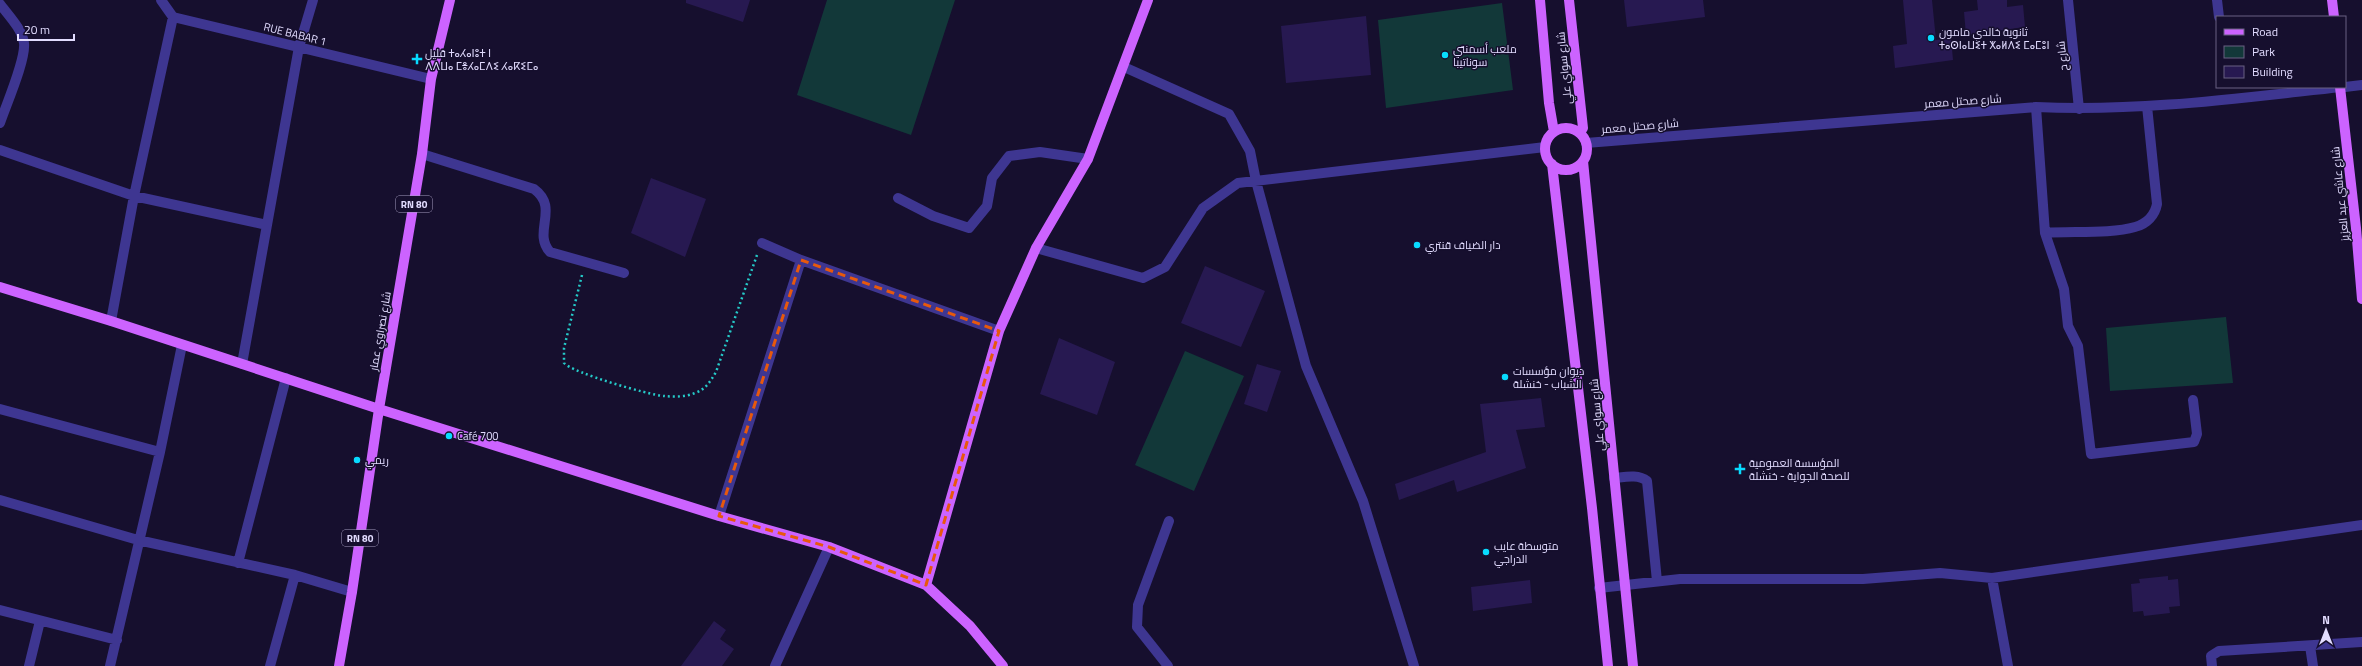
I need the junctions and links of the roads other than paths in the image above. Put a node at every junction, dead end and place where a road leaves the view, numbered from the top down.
1 (161, 0) edge
2 (313, 0) edge
3 (450, 0) edge
4 (1148, 0) edge
5 (1540, 0) edge
6 (1569, 0) edge
7 (2068, 0) edge
8 (2217, 0) edge
9 (2332, 0) edge
10 (0, 4) edge
11 (2219, 16) edge
12 (2334, 16) edge
13 (173, 17) junction
14 (299, 47) junction
15 (1124, 67) junction
16 (431, 79) junction
17 (2362, 85) edge
18 (2346, 87) edge
19 (2332, 88) edge
20 (2340, 88) edge
21 (2147, 106) junction
22 (2036, 107) junction
23 (2079, 109) junction
24 (0, 123) edge
25 (1554, 132) junction
26 (1580, 133) junction
27 (1586, 143) junction
28 (1545, 147) junction
29 (0, 150) edge
30 (422, 154) junction
31 (1088, 160) junction
32 (1583, 161) junction
33 (1552, 164) junction
34 (1256, 181) junction
35 (134, 196) junction
36 (898, 198) dead end
37 (267, 225) junction
38 (2359, 227) edge
39 (2045, 233) junction
40 (762, 243) road end
41 (1036, 248) junction
42 (801, 260) junction
43 (624, 273) dead end
44 (0, 287) edge
45 (2362, 299) edge
46 (111, 321) junction
47 (999, 331) junction
48 (182, 345) junction
49 (242, 364) junction
50 (286, 378) junction
51 (2193, 400) dead end
52 (0, 409) edge
53 (379, 409) junction
54 (160, 452) junction
55 (1614, 478) junction
56 (0, 500) edge
57 (719, 516) junction
58 (1169, 521) dead end
59 (2362, 525) edge
60 (138, 540) junction
61 (829, 547) junction
62 (238, 563) junction
63 (295, 575) junction
64 (1992, 578) junction
65 (1658, 581) junction
66 (1624, 584) junction
67 (926, 585) junction
68 (1599, 588) junction
69 (352, 592) junction
70 (0, 610) edge
71 (40, 620) junction
72 (117, 640) junction
73 (2362, 642) edge
74 (2310, 646) junction
75 (29, 666) edge
76 (110, 666) edge
77 (270, 666) edge
78 (338, 666) edge
79 (775, 666) edge
80 (1003, 666) edge
81 (1168, 666) edge
82 (1414, 666) edge
83 (1608, 666) edge
84 (1633, 666) edge
85 (2008, 666) edge
86 (2212, 666) edge
87 (2313, 666) edge

1 - 13 street
2 - 14 street
3 - 16 main road, شارع نصراوي عمار / RN 80
4 - 15 main road
5 - 25 main road, شارع سواي علي
6 - 26 main road, شارع سواي علي
7 - 23 street, شارع ح
8 - 11 street
9 - 12 main road
10 - 24 street
13 - 14 street, RUE BABAR 1
13 - 35 street
14 - 16 street, RUE BABAR 1
14 - 37 street
15 - 31 main road
15 - 34 street
16 - 30 main road, شارع نصراوي عمار / RN 80
17 - 18 street
19 - 21 street, شارع صحتل معمر
20 - 38 main road, شارع عاشي عبد العزيز
21 - 23 street, شارع صحتل معمر
21 - 39 street
22 - 23 street, شارع صحتل معمر
22 - 27 street, شارع صحتل معمر
22 - 39 street
25 - 26 main road
25 - 28 main road
26 - 27 main road
27 - 32 main road
28 - 33 main road
28 - 34 street
29 - 35 street
30 - 43 street
30 - 53 main road, شارع نصراوي عمار / RN 80
31 - 36 street
31 - 41 main road
32 - 33 main road
32 - 55 main road, شارع سواي علي
33 - 68 main road, شارع سواي علي
34 - 41 street
34 - 82 street
35 - 37 street
35 - 46 street
37 - 49 street
38 - 45 main road, شارع عاشي عبد العزيز
39 - 51 street
40 - 42 street
41 - 47 main road
42 - 47 street
42 - 57 street
44 - 46 main road
46 - 48 main road
47 - 67 main road
48 - 49 main road
48 - 54 street
49 - 50 main road
50 - 53 main road
50 - 62 street
52 - 54 street
53 - 57 main road
53 - 69 main road, شارع نصراوي عمار / RN 80
54 - 60 street
55 - 65 street
55 - 66 main road, شارع سواي علي
56 - 60 street
57 - 61 main road
58 - 81 street
59 - 64 street
60 - 62 street
60 - 72 street
61 - 67 main road
61 - 79 street
62 - 63 street
63 - 69 street
63 - 77 street
64 - 65 street
64 - 85 street
65 - 66 street
66 - 68 street
66 - 84 main road, شارع سواي علي
67 - 80 main road
68 - 83 main road, شارع سواي علي
69 - 78 main road, شارع نصراوي عمار / RN 80
70 - 71 street
71 - 72 street
71 - 75 street
72 - 76 street
73 - 74 street
74 - 86 street
74 - 87 street

